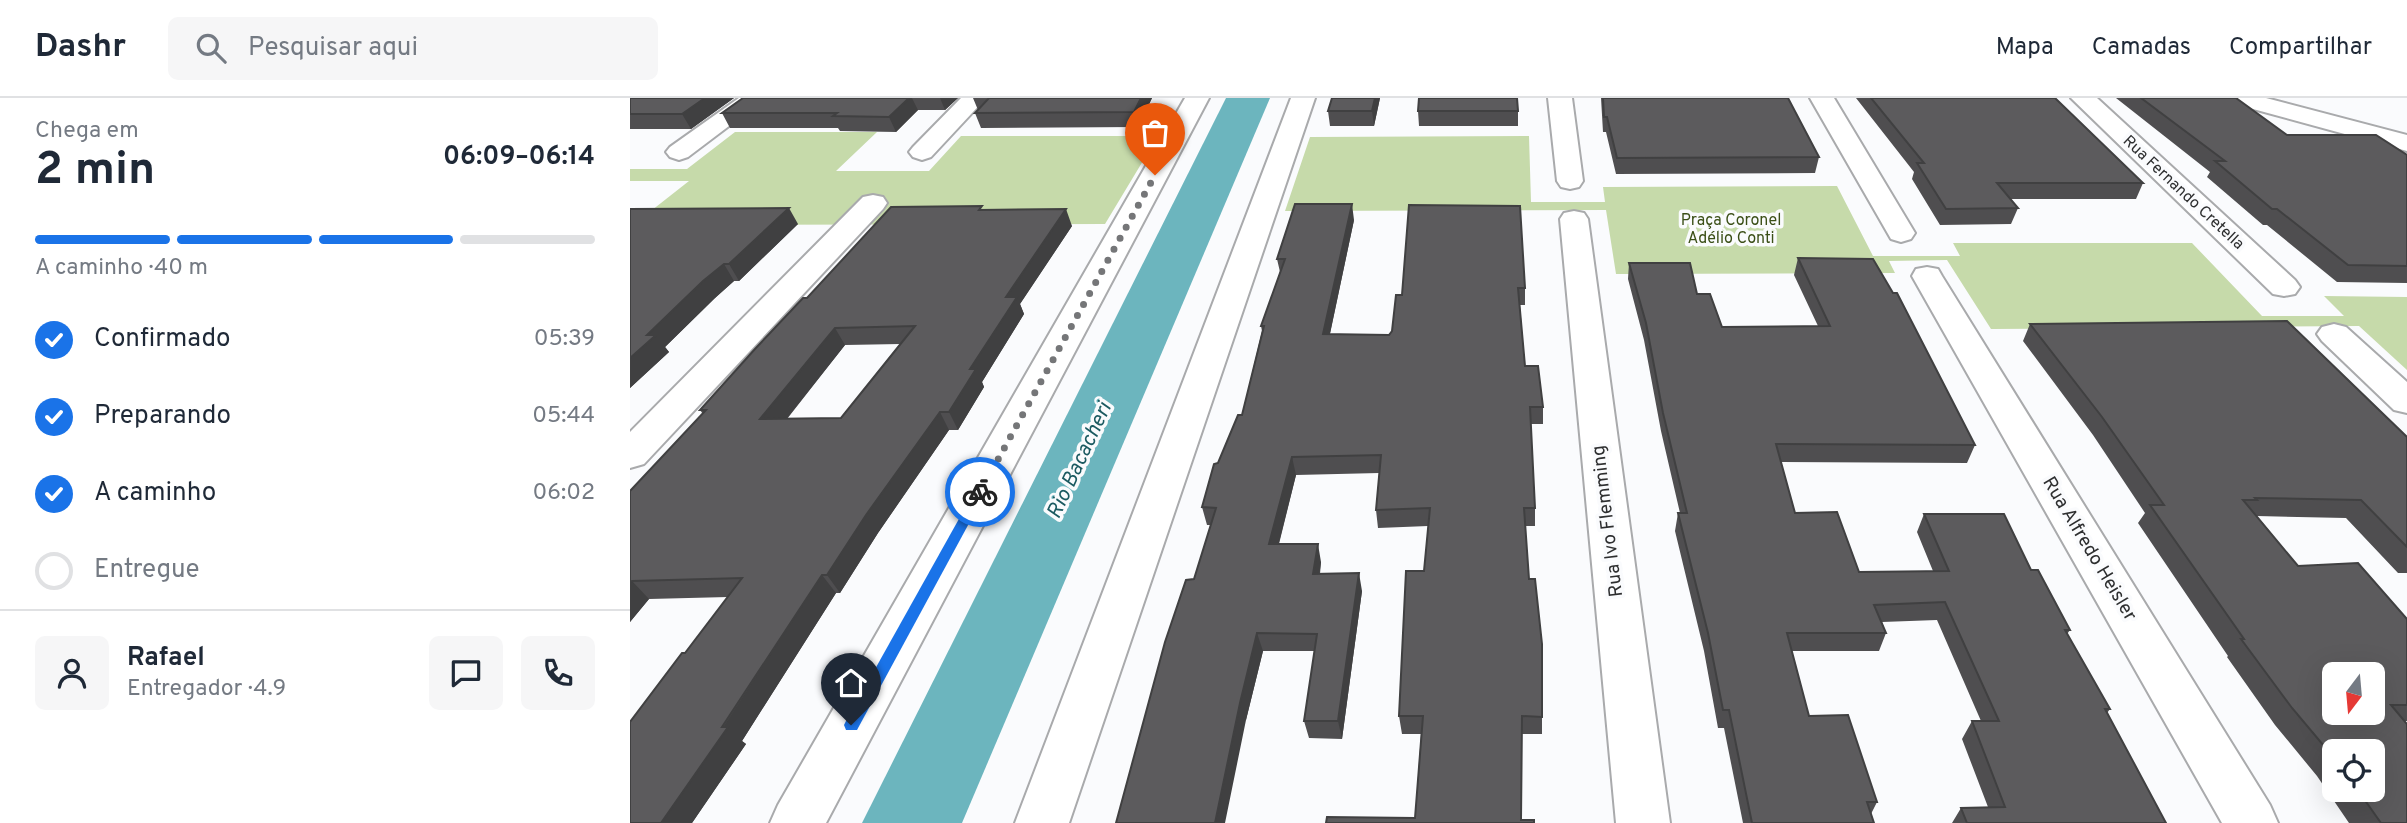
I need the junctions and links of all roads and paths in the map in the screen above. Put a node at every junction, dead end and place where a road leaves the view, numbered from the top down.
1 (754, 98) edge
2 (974, 98) edge
3 (1197, 98) edge
4 (1303, 98) edge
5 (1560, 98) edge
6 (1822, 98) edge
7 (2083, 98) edge
8 (2239, 98) edge
9 (2407, 143) edge
10 (679, 152) dead end
11 (922, 152) dead end
12 (873, 203) dead end
13 (1901, 233) dead end
14 (1927, 276) dead end
15 (2284, 287) dead end
16 (2334, 334) dead end
17 (2407, 402) edge
18 (630, 455) edge
19 (797, 823) edge
20 (1042, 823) edge
21 (1643, 823) edge
22 (2251, 823) edge

1 - 10 street
2 - 11 street
3 - 19 street
4 - 20 street
5 - 21 street, Rua Ivo Flemming
6 - 13 street
7 - 15 street, Rua Fernando Cretella
8 - 9 street
12 - 18 street
14 - 22 street, Rua Alfredo Heisler
16 - 17 street

